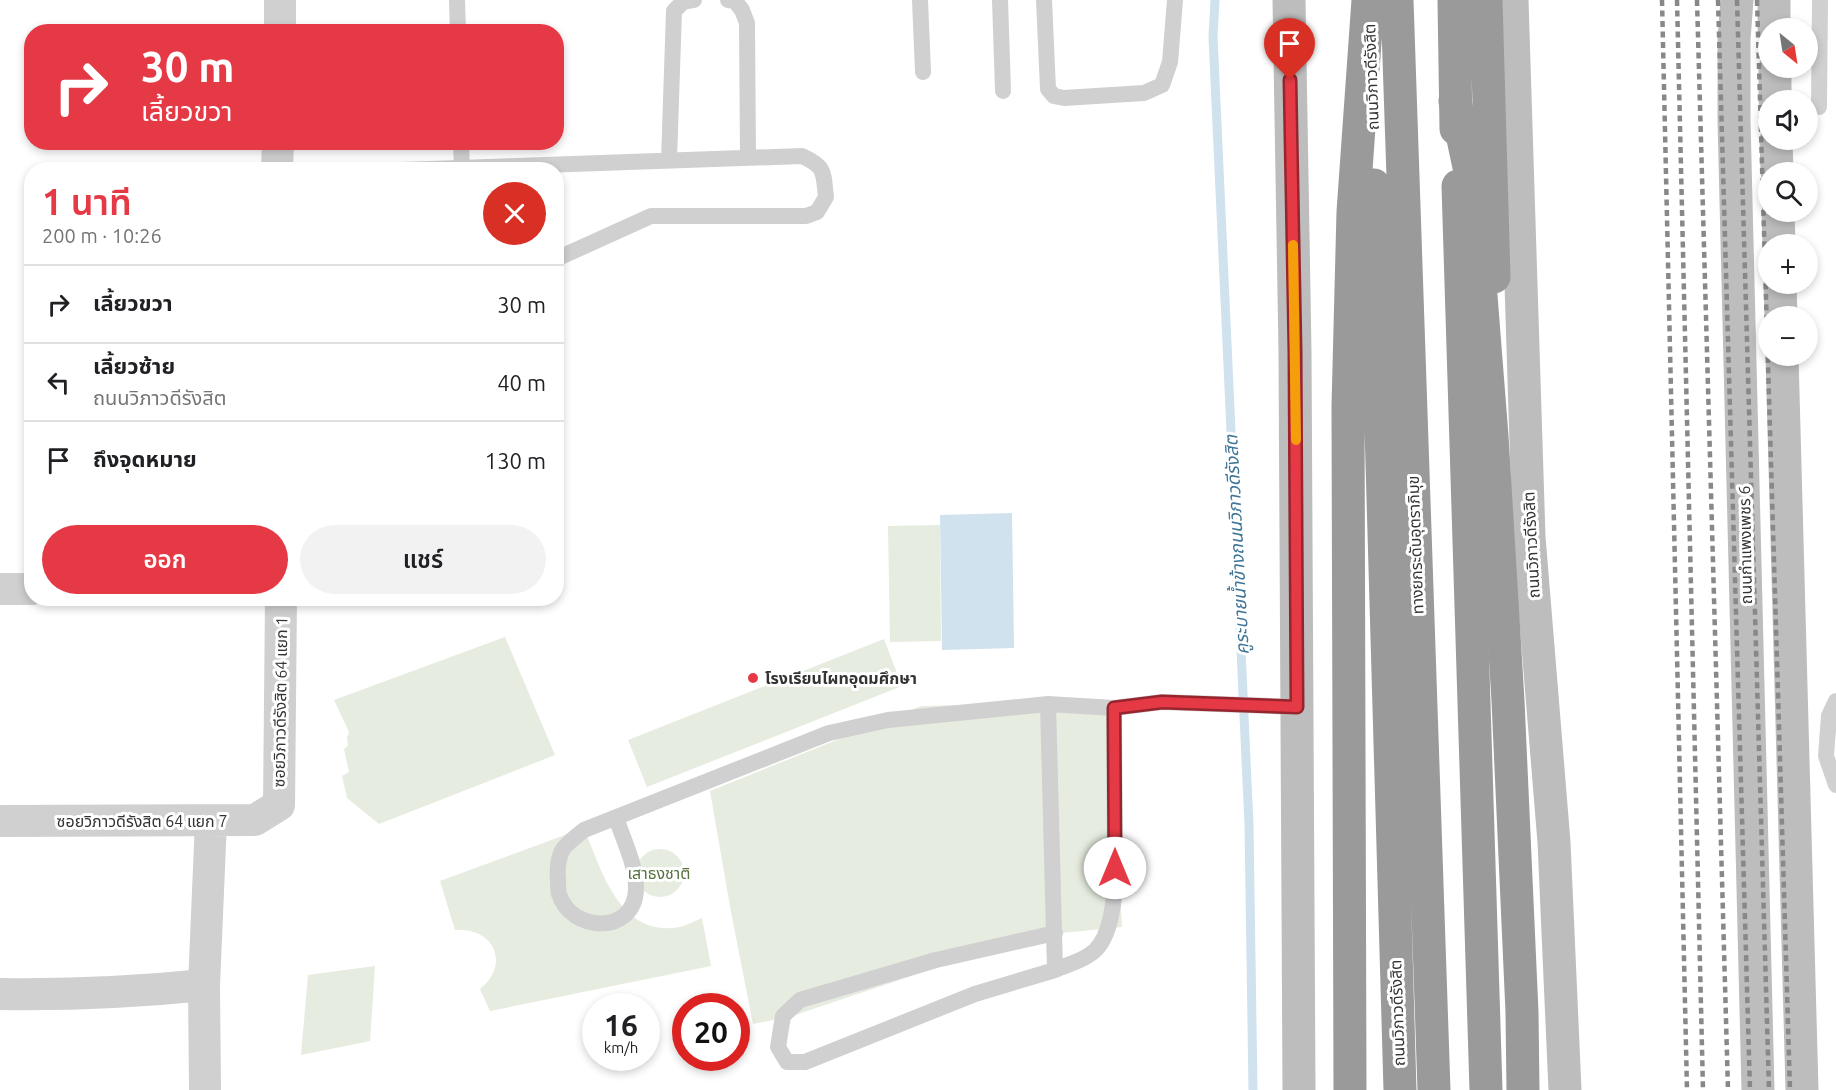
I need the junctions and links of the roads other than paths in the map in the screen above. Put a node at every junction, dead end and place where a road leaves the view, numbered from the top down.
1 (280, 0) edge
2 (457, 0) edge
3 (694, 0) edge
4 (728, 0) edge
5 (920, 0) edge
6 (1000, 0) edge
7 (1044, 0) edge
8 (1175, 0) edge
9 (1289, 0) edge
10 (1368, 0) edge
11 (1397, 0) edge
12 (1454, 0) edge
13 (1486, 0) edge
14 (1512, 0) edge
15 (1737, 0) edge
16 (1774, 0) edge
17 (1820, 0) edge
18 (1774, 18) edge
19 (280, 24) edge
20 (458, 24) edge
21 (923, 72) dead end
22 (1814, 90) edge
23 (1003, 91) dead end
24 (1455, 101) junction
25 (1836, 104) edge
26 (1818, 107) edge
27 (748, 158) junction
28 (669, 160) junction
29 (564, 164) edge
30 (564, 255) edge
31 (1782, 366) edge
32 (24, 588) edge
33 (0, 589) edge
34 (281, 606) edge
35 (1836, 701) edge
36 (1048, 704) junction
37 (1297, 707) junction
38 (1114, 708) junction
39 (1836, 785) edge
40 (279, 805) joint
41 (616, 818) junction
42 (211, 820) junction
43 (0, 821) edge
44 (1055, 933) junction
45 (1054, 970) junction
46 (204, 985) junction
47 (0, 994) edge
48 (205, 1090) edge
49 (1299, 1090) edge
50 (1350, 1090) edge
51 (1400, 1090) edge
52 (1434, 1090) edge
53 (1486, 1090) edge
54 (1517, 1090) edge
55 (1523, 1090) edge
56 (1565, 1090) edge
57 (1758, 1090) edge
58 (1802, 1090) edge

1 - 19 street
2 - 20 lane
3 - 28 lane
4 - 27 lane
5 - 21 lane
6 - 23 lane
7 - 8 lane
9 - 37 main road
10 - 50 highway
10 - 51 highway, ถนนวิภาวดีรังสิต
11 - 52 highway, ทางยกระดับอุตราภิมุข
12 - 24 highway
13 - 54 highway, ถนนวิภาวดีรังสิต
14 - 56 main road, ถนนวิภาวดีรังสิต
15 - 57 main road, ถนนกำแพงเพชร 6
16 - 18 main road
17 - 22 lane
24 - 53 highway, bridge
24 - 55 highway, bridge
25 - 26 lane
27 - 28 lane
27 - 30 lane
28 - 29 lane
31 - 58 main road
32 - 33 street
34 - 40 street, ซอยวิภาวดีรังสิต 64 แยก 1
35 - 39 lane
36 - 38 lane
36 - 41 lane
36 - 44 lane
37 - 38 lane
37 - 49 main road
38 - 45 lane
40 - 42 street, ซอยวิภาวดีรังสิต 64 แยก 7
41 - 41 lane
42 - 43 street, ซอยวิภาวดีรังสิต 64 แยก 7
42 - 46 street
44 - 45 lane
44 - 45 lane
46 - 47 street
46 - 48 street

